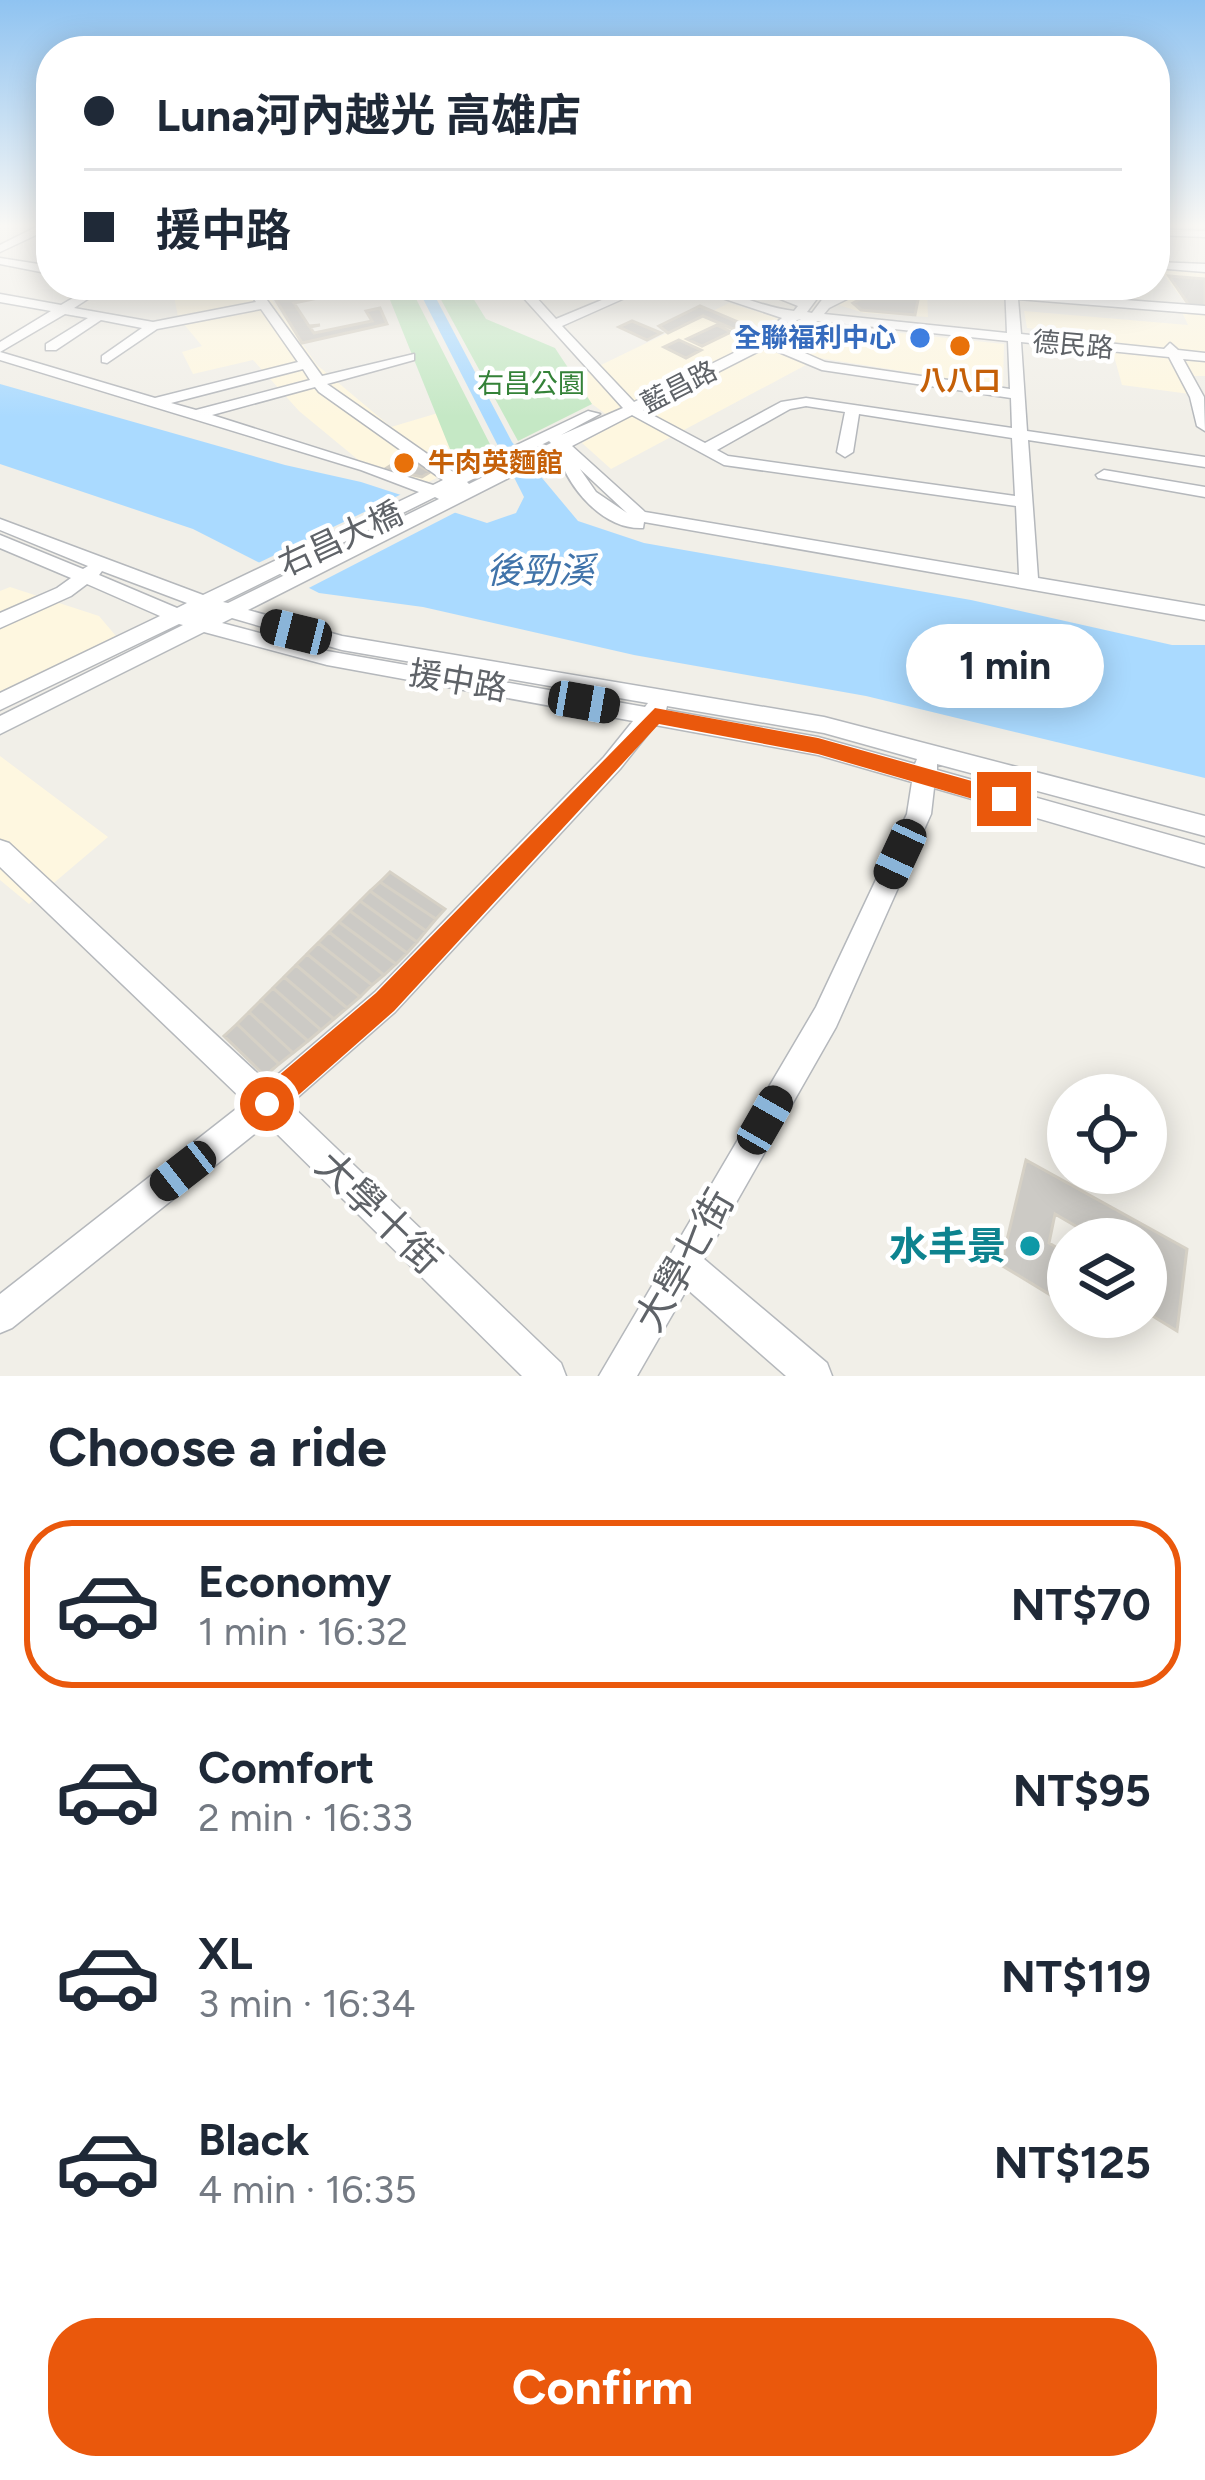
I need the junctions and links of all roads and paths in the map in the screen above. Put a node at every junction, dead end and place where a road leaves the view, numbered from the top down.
1 (1174, 295) dead end
2 (0, 298) edge
3 (78, 300) edge
4 (260, 300) edge
5 (532, 300) edge
6 (612, 300) edge
7 (735, 300) edge
8 (773, 300) edge
9 (781, 300) edge
10 (789, 300) edge
11 (817, 300) edge
12 (824, 300) edge
13 (836, 300) edge
14 (1012, 300) edge
15 (1107, 300) edge
16 (262, 305) junction
17 (1184, 308) junction
18 (62, 310) junction
19 (814, 310) junction
20 (1205, 310) edge
21 (98, 316) junction
22 (555, 324) junction
23 (153, 326) junction
24 (1017, 337) junction
25 (761, 339) junction
26 (51, 346) dead end
27 (1172, 350) junction
28 (0, 352) edge
29 (1205, 353) edge
30 (86, 355) dead end
31 (409, 357) dead end
32 (107, 359) junction
33 (126, 363) dead end
34 (303, 364) junction
35 (319, 383) junction
36 (1019, 395) junction
37 (1201, 397) edge
38 (155, 403) junction
39 (629, 404) junction
40 (854, 409) junction
41 (195, 415) junction
42 (1205, 426) edge
43 (1020, 433) junction
44 (557, 440) junction
45 (705, 450) junction
46 (845, 452) dead end
47 (1205, 462) edge
48 (1104, 475) dead end
49 (1205, 492) edge
50 (448, 495) junction
51 (1024, 502) junction
52 (0, 524) edge
53 (0, 541) edge
54 (94, 570) junction
55 (1029, 583) junction
56 (201, 614) junction
57 (1205, 614) edge
58 (0, 621) edge
59 (1205, 625) edge
60 (0, 702) edge
61 (657, 705) junction
62 (0, 726) edge
63 (926, 765) junction
64 (1205, 826) edge
65 (0, 851) edge
66 (1205, 856) edge
67 (267, 1104) junction
68 (682, 1263) junction
69 (0, 1316) edge
70 (548, 1376) edge
71 (616, 1376) edge
72 (814, 1376) edge

1 - 17 street
2 - 18 street
3 - 18 street
4 - 16 street
5 - 22 street
6 - 22 street
7 - 19 street, 德民路
8 - 19 street, 德民路
9 - 19 street, 德民路
10 - 19 street, 德民路
11 - 19 street
12 - 19 street
13 - 19 street, 藍昌路
14 - 24 street
15 - 17 street
16 - 23 street
16 - 34 street
17 - 20 street
18 - 21 street
18 - 28 street
19 - 24 street, 德民路
19 - 25 street, 藍昌路
21 - 23 street
21 - 26 street
22 - 39 street
23 - 32 street
24 - 27 street, 德民路
24 - 36 street
25 - 36 street
25 - 39 street, 藍昌路
27 - 29 street, 德民路
27 - 37 street
28 - 38 street
30 - 32 street
31 - 35 street
32 - 33 street
34 - 35 street
34 - 38 street
35 - 41 street
35 - 50 street
36 - 43 street
37 - 42 street
38 - 41 street
39 - 44 street, 藍昌路
39 - 45 street
40 - 43 street
40 - 45 street
40 - 46 street
41 - 50 street
43 - 47 street
43 - 51 street
44 - 50 street, 藍昌路
44 - 55 street
44 - 59 street
45 - 51 street
48 - 49 street
50 - 56 street, 右昌大橋
51 - 55 street
52 - 54 street, 援中路
53 - 54 street, 援中路
54 - 56 street, 援中路
54 - 58 street
55 - 57 street
56 - 60 street
56 - 61 street, 援中路
56 - 62 street
61 - 63 street, 援中路
61 - 67 street
63 - 64 street, 援中路
63 - 66 street, 援中路
63 - 68 street, 大學七街
65 - 67 street, 大學十街
67 - 69 street
67 - 70 street, 大學十街
68 - 71 street, 大學七街
68 - 72 street

